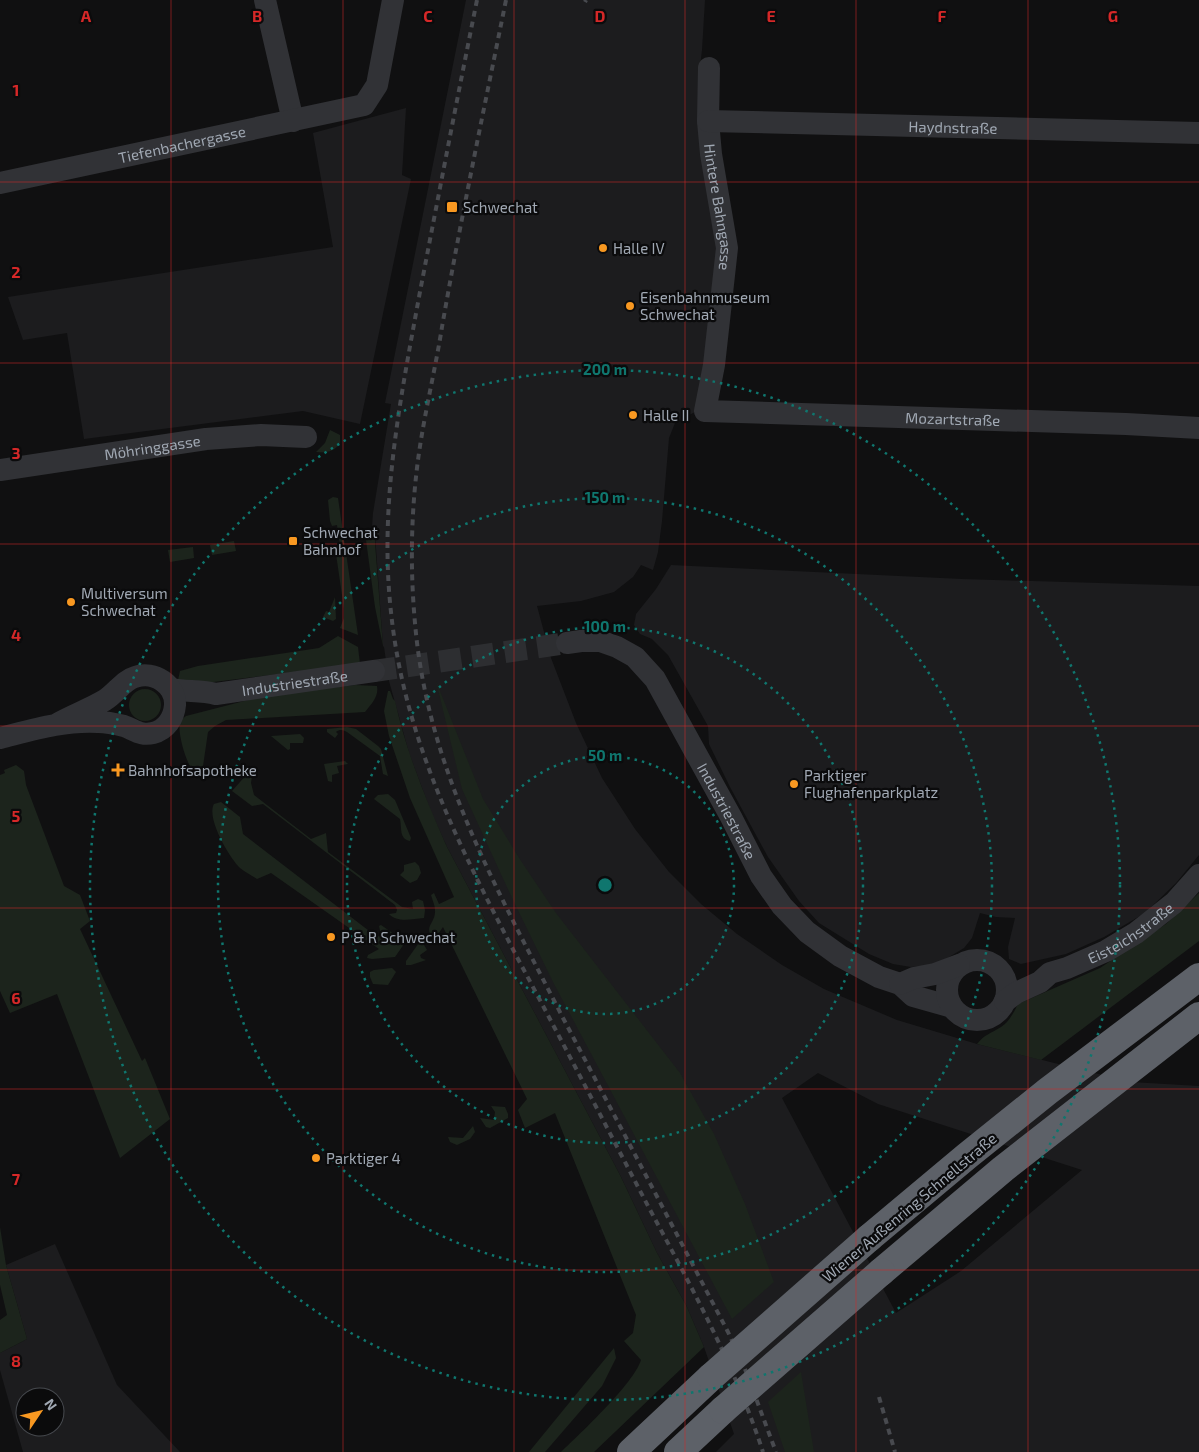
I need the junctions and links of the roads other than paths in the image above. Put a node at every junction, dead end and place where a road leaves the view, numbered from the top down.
1 (265, 0) edge
2 (393, 0) edge
3 (709, 68) dead end
4 (293, 120) junction
5 (708, 121) junction
6 (1199, 133) edge
7 (2, 177) edge
8 (705, 411) joint
9 (1199, 428) edge
10 (306, 437) dead end
11 (0, 470) edge
12 (568, 643) tunnel mouth
13 (374, 671) tunnel mouth
14 (121, 688) junction
15 (173, 700) junction
16 (57, 724) junction
17 (126, 727) junction
18 (0, 738) edge
19 (1199, 875) edge
20 (959, 965) junction
21 (1000, 970) junction
22 (1050, 973) junction
23 (1199, 977) edge
24 (900, 984) junction
25 (1005, 1001) junction
26 (952, 1007) junction
27 (1199, 1016) edge
28 (632, 1452) edge
29 (678, 1452) edge

1 - 4 street
2 - 4 street, Tiefenbachergasse
3 - 5 street, Hintere Bahngasse
4 - 7 street, Tiefenbachergasse
5 - 6 street, Haydnstraße
5 - 8 street, Hintere Bahngasse
8 - 9 street, Mozartstraße
10 - 11 street, Möhringgasse
12 - 24 street, Industriestraße
13 - 15 street, Industriestraße
14 - 15 street, Industriestraße
14 - 16 street, Industriestraße
14 - 17 street
15 - 17 street, Industriestraße
16 - 17 street, Industriestraße
16 - 18 street, Industriestraße
19 - 22 street, Eisteichstraße
20 - 21 street
20 - 24 street
20 - 26 street
21 - 22 street, Eisteichstraße
21 - 25 street
22 - 25 street, Eisteichstraße
23 - 28 highway, Wiener Außenring Schnellstraße, bridge
24 - 26 street, Industriestraße
25 - 26 street
27 - 29 highway, Wiener Außenring Schnellstraße, bridge

